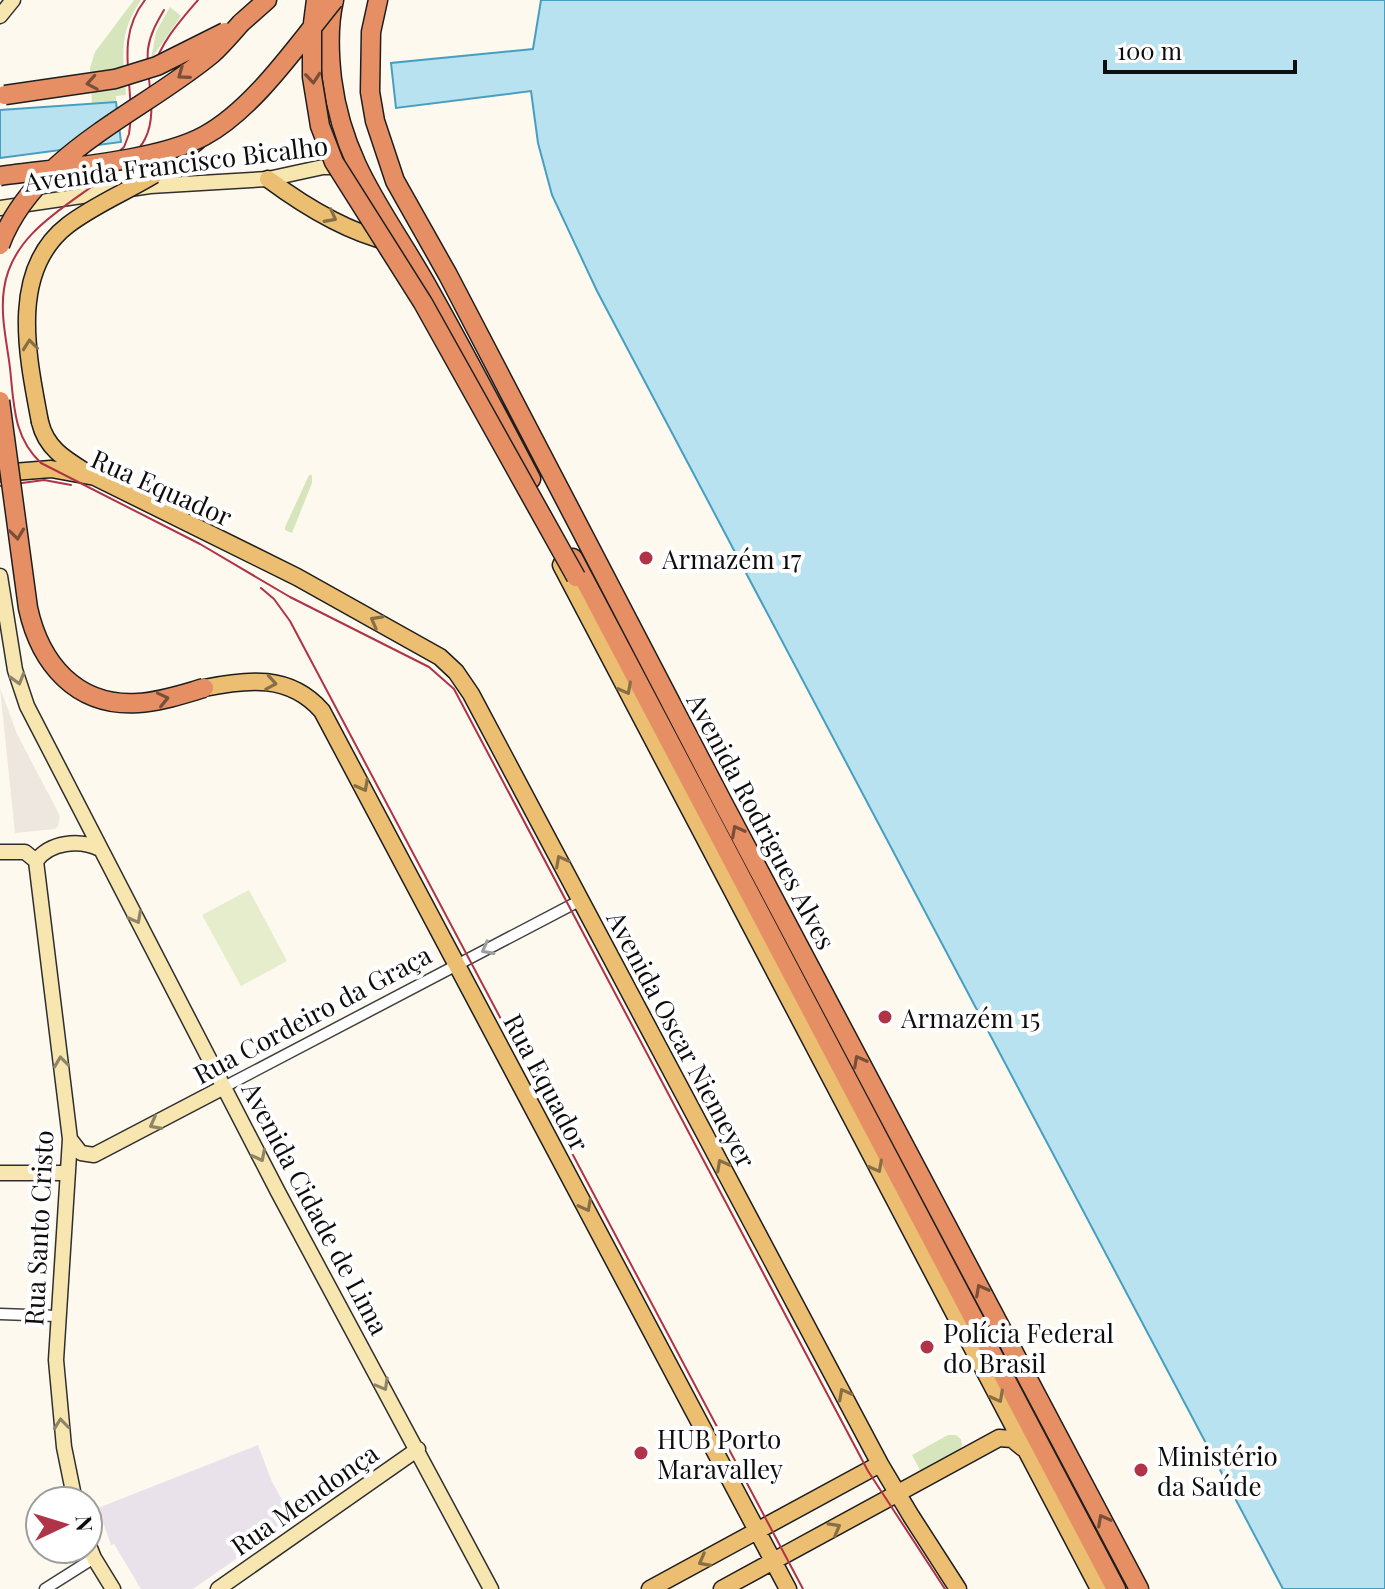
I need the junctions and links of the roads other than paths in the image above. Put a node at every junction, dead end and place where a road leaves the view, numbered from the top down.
1 (13, 0) edge
2 (267, 0) edge
3 (316, 0) edge
4 (334, 0) edge
5 (378, 0) edge
6 (0, 16) edge
7 (241, 23) junction
8 (0, 96) edge
9 (203, 137) junction
10 (357, 171) junction
11 (0, 176) edge
12 (268, 179) junction
13 (377, 205) junction
14 (0, 208) edge
15 (398, 244) junction
16 (0, 245) edge
17 (0, 401) edge
18 (0, 473) edge
19 (95, 477) junction
20 (0, 576) edge
21 (297, 577) joint
22 (627, 660) junction
23 (204, 688) joint
24 (100, 849) junction
25 (0, 852) edge
26 (36, 861) junction
27 (581, 900) junction
28 (458, 964) junction
29 (224, 1087) junction
30 (70, 1139) junction
31 (0, 1173) edge
32 (68, 1173) junction
33 (0, 1314) edge
34 (57, 1316) junction
35 (418, 1449) junction
36 (1026, 1451) junction
37 (880, 1464) junction
38 (71, 1485) edge
39 (898, 1495) junction
40 (758, 1532) junction
41 (773, 1562) junction
42 (83, 1565) edge
43 (98, 1565) edge
44 (45, 1589) edge
45 (113, 1589) edge
46 (218, 1589) edge
47 (491, 1589) edge
48 (650, 1589) edge
49 (722, 1589) edge
50 (788, 1589) edge
51 (958, 1589) edge
52 (1099, 1589) edge
53 (1116, 1589) edge
54 (1139, 1589) edge

1 - 6 main road
2 - 7 highway
3 -> 22 highway, bridge
4 - 9 highway, bridge
4 - 10 highway, Avenida Rodrigues Alves
54 -> 5 highway, Avenida Rodrigues Alves
7 -> 8 highway, bridge
7 -> 16 highway, bridge
9 - 11 highway, bridge
19 -> 9 main road, bridge
10 - 12 main road, Avenida Francisco Bicalho
10 - 13 highway, Avenida Rodrigues Alves
12 - 14 main road, Avenida Francisco Bicalho
12 -> 15 main road
13 - 15 main road, Avenida Rodrigues Alves
13 - 22 highway, Avenida Rodrigues Alves
15 -> 36 main road, Avenida Rodrigues Alves
17 -> 23 highway, bridge
18 - 19 main road, Rua Equador
19 - 21 main road, Rua Equador
20 -> 24 main road, Avenida Cidade de Lima
27 -> 21 main road, Avenida Oscar Niemeyer
22 - 53 highway, Avenida Rodrigues Alves
23 -> 28 main road, Rua Equador
24 - 26 main road
24 -> 29 main road, Avenida Cidade de Lima
25 - 26 main road
30 -> 26 main road, Rua Santo Cristo
27 -> 28 street, Rua Cordeiro da Graça
37 -> 27 main road, Avenida Oscar Niemeyer
28 - 29 street, Rua Cordeiro da Graça
28 -> 40 main road, Rua Equador
29 -> 30 main road, Rua Cordeiro da Graça
29 -> 35 main road, Avenida Cidade de Lima
30 - 32 main road, Rua Santo Cristo
31 - 32 main road
32 - 34 main road, Rua Santo Cristo
33 - 34 street
38 -> 34 main road, Rua Santo Cristo
35 - 46 main road, Rua Mendonça
35 - 47 main road, Avenida Cidade de Lima
36 - 39 main road
36 - 52 main road, Avenida Rodrigues Alves
37 - 39 main road, Avenida Oscar Niemeyer
37 - 40 main road
41 -> 39 main road
39 - 51 main road, Avenida Oscar Niemeyer
40 - 41 main road, Rua Equador
40 -> 48 main road
41 - 49 main road
41 - 50 main road, Rua Equador
42 - 44 street
43 - 45 main road

